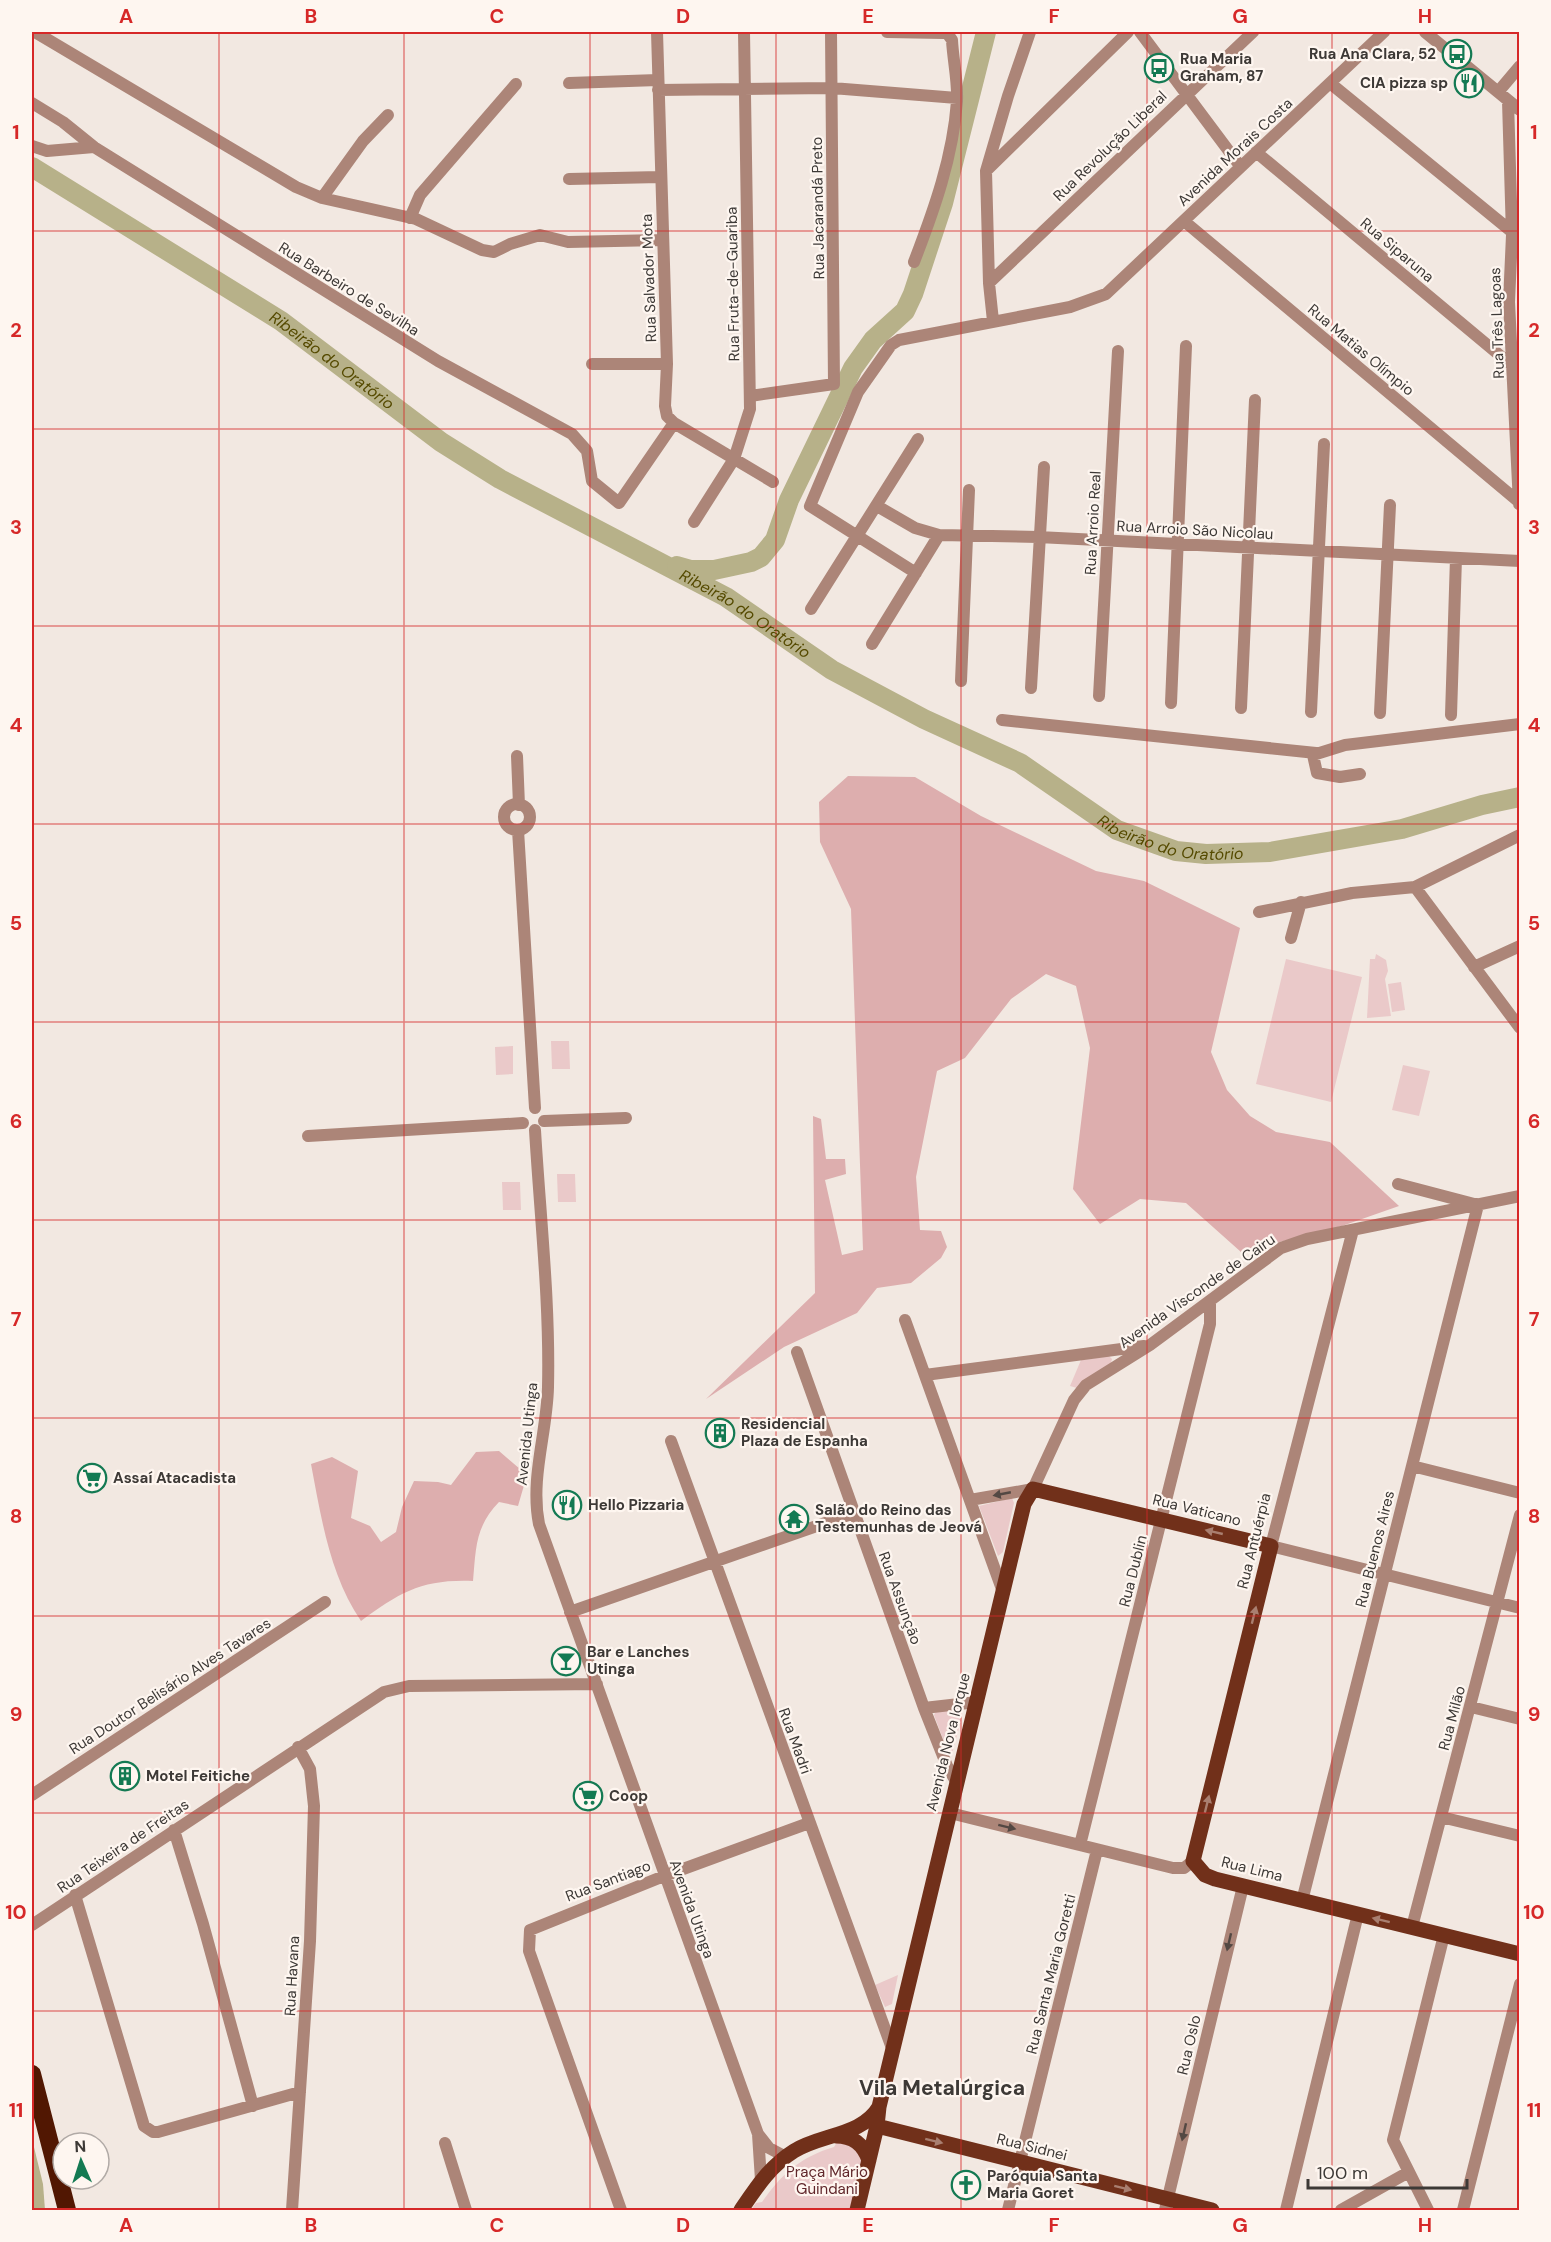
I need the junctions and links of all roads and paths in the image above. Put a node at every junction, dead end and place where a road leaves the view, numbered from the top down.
1 (35, 32) edge
2 (657, 32) edge
3 (744, 32) edge
4 (831, 32) edge
5 (887, 32) edge
6 (1030, 32) edge
7 (1128, 32) edge
8 (1140, 32) edge
9 (1253, 32) edge
10 (1384, 32) edge
11 (1425, 32) edge
12 (1520, 66) edge
13 (569, 83) dead end
14 (1330, 83) junction
15 (516, 84) dead end
16 (658, 85) junction
17 (744, 87) junction
18 (832, 88) junction
19 (1498, 92) junction
20 (1186, 96) junction
21 (957, 98) junction
22 (1508, 101) junction
23 (32, 103) edge
24 (1520, 111) edge
25 (388, 115) dead end
26 (32, 146) edge
27 (94, 147) junction
28 (1256, 152) junction
29 (1240, 166) junction
30 (986, 171) junction
31 (660, 177) junction
32 (569, 179) dead end
33 (322, 198) junction
34 (410, 218) junction
35 (1184, 221) junction
36 (1514, 236) edge
37 (661, 240) junction
38 (914, 262) dead end
39 (989, 283) junction
40 (993, 321) junction
41 (1186, 346) dead end
42 (1118, 351) dead end
43 (592, 364) dead end
44 (667, 364) junction
45 (1516, 369) edge
46 (750, 396) junction
47 (1255, 400) dead end
48 (674, 423) junction
49 (918, 439) dead end
50 (1324, 444) dead end
51 (734, 459) junction
52 (1044, 467) dead end
53 (773, 482) dead end
54 (969, 490) dead end
55 (1519, 502) edge
56 (1390, 505) dead end
57 (877, 506) junction
58 (1520, 508) edge
59 (694, 522) dead end
60 (939, 535) junction
61 (969, 535) junction
62 (858, 536) junction
63 (1038, 537) junction
64 (1107, 540) junction
65 (1179, 544) junction
66 (1248, 548) junction
67 (1318, 550) junction
68 (1387, 554) junction
69 (1456, 558) junction
70 (1520, 561) edge
71 (916, 573) junction
72 (811, 609) dead end
73 (872, 644) dead end
74 (961, 681) dead end
75 (1031, 688) dead end
76 (1099, 696) dead end
77 (1171, 703) dead end
78 (1241, 708) dead end
79 (1311, 712) dead end
80 (1380, 713) dead end
81 (1451, 715) dead end
82 (1002, 720) dead end
83 (1520, 724) edge
84 (1316, 753) junction
85 (517, 756) dead end
86 (1360, 774) dead end
87 (519, 805) junction
88 (518, 830) junction
89 (1520, 835) edge
90 (1415, 887) junction
91 (1301, 902) junction
92 (1259, 912) dead end
93 (1291, 938) dead end
94 (1520, 946) edge
95 (1474, 967) junction
96 (1520, 1028) edge
97 (535, 1108) junction
98 (626, 1118) dead end
99 (523, 1123) junction
100 (540, 1126) junction
101 (308, 1136) dead end
102 (1398, 1184) dead end
103 (1520, 1196) edge
104 (1478, 1205) junction
105 (1353, 1230) junction
106 (1210, 1302) junction
107 (905, 1320) dead end
108 (1150, 1345) junction
109 (797, 1352) dead end
110 (925, 1376) junction
111 (1077, 1395) joint
112 (671, 1441) dead end
113 (1412, 1466) junction
114 (1033, 1489) junction
115 (1520, 1493) edge
116 (970, 1500) junction
117 (854, 1513) junction
118 (1520, 1515) edge
119 (1161, 1520) junction
120 (1271, 1546) junction
121 (714, 1561) junction
122 (1384, 1575) junction
123 (1003, 1592) junction
124 (325, 1602) dead end
125 (1498, 1603) junction
126 (1520, 1608) edge
127 (570, 1612) junction
128 (597, 1684) junction
129 (976, 1702) junction
130 (1471, 1707) junction
131 (924, 1708) junction
132 (1520, 1719) edge
133 (298, 1747) junction
134 (957, 1783) junction
135 (32, 1794) edge
136 (950, 1813) junction
137 (1441, 1817) junction
138 (809, 1823) junction
139 (174, 1830) junction
140 (1520, 1836) edge
141 (1080, 1845) junction
142 (1097, 1850) junction
143 (1193, 1861) junction
144 (664, 1876) junction
145 (1243, 1886) junction
146 (75, 1896) junction
147 (1302, 1901) junction
148 (1358, 1914) junction
149 (32, 1925) edge
150 (1412, 1928) junction
151 (1444, 1935) junction
152 (1520, 1954) edge
153 (1520, 1984) edge
154 (892, 2051) junction
155 (32, 2074) edge
156 (300, 2092) junction
157 (252, 2106) junction
158 (879, 2106) junction
159 (878, 2126) junction
160 (758, 2134) junction
161 (831, 2136) junction
162 (445, 2143) dead end
163 (786, 2157) junction
164 (869, 2160) junction
165 (1020, 2162) junction
166 (1407, 2174) junction
167 (761, 2180) junction
168 (1166, 2205) edge
169 (67, 2211) edge
170 (292, 2211) edge
171 (466, 2211) edge
172 (621, 2211) edge
173 (741, 2211) edge
174 (857, 2211) edge
175 (1008, 2211) edge
176 (1212, 2211) edge
177 (1286, 2211) edge
178 (1341, 2211) edge
179 (1428, 2211) edge
180 (1463, 2211) edge

1 - 33 street
2 - 16 street, Rua Salvador Mota
3 - 17 street, Rua Fruta-de-Guariba
4 - 18 street, Rua Jacarandá Preto
5 - 21 street
6 - 30 street
7 - 30 street
8 - 20 street
9 - 20 street, Rua Revolução Liberal
10 - 14 street, Avenida Morais Costa
11 - 19 street
12 - 19 street
13 - 16 street
14 - 28 street, Avenida Morais Costa
14 - 36 street
15 - 34 street
16 - 17 street
16 - 31 street, Rua Salvador Mota
17 - 18 street
17 - 46 street, Rua Fruta-de-Guariba
18 - 21 street
18 - 46 street, Rua Jacarandá Preto
19 - 22 street
20 - 29 street
20 - 39 street, Rua Revolução Liberal
21 - 38 street
22 - 24 street
22 - 36 street, Rua Três Lagoas
23 - 27 street, Rua Barbeiro de Sevilha
25 - 33 street
26 - 27 street
27 - 48 street, Rua Barbeiro de Sevilha
28 - 29 street, Avenida Morais Costa
28 - 45 street, Rua Siparuna
29 - 35 street, Avenida Morais Costa
30 - 39 street
31 - 32 street
31 - 37 street, Rua Salvador Mota
33 - 34 street
34 - 37 street
35 - 40 street, Avenida Morais Costa
35 - 55 street, Rua Matias Olímpio
36 - 45 street, Rua Três Lagoas
37 - 44 street, Rua Salvador Mota
39 - 40 street
40 - 62 street
41 - 65 street
42 - 64 street, Rua Arroio Real
43 - 44 street
44 - 48 street, Rua Salvador Mota
45 - 55 street, Rua Três Lagoas
46 - 51 street, Rua Fruta-de-Guariba
47 - 66 street
48 - 51 street
49 - 57 street
50 - 67 street
51 - 53 street
51 - 59 street, Rua Fruta-de-Guariba
52 - 63 street
54 - 61 street
55 - 58 street, Rua Três Lagoas
56 - 68 street
57 - 60 street, Rua Arroio São Nicolau
57 - 62 street
60 - 61 street, Rua Arroio São Nicolau
60 - 71 street
61 - 63 street, Rua Arroio São Nicolau
61 - 74 street
62 - 71 street
62 - 72 street
63 - 64 street, Rua Arroio São Nicolau
63 - 75 street
64 - 65 street, Rua Arroio São Nicolau
64 - 76 street, Rua Arroio Real
65 - 66 street, Rua Arroio São Nicolau
65 - 77 street
66 - 67 street, Rua Arroio São Nicolau
66 - 78 street
67 - 68 street, Rua Arroio São Nicolau
67 - 79 street
68 - 69 street, Rua Arroio São Nicolau
68 - 80 street
69 - 70 street, Rua Arroio São Nicolau
69 - 81 street
71 - 73 street
82 - 84 street
83 - 84 street
84 - 86 street
85 - 87 street
87 - 88 street
87 - 88 street
88 - 97 street
89 - 90 street
90 - 91 street
90 - 95 street
91 - 92 street
91 - 93 street
94 - 95 street
95 - 96 street
97 - 99 street
97 - 100 street
98 - 100 street
99 - 100 street
99 - 101 street
100 - 127 street, Avenida Utinga
102 - 104 street
103 - 104 street, Avenida Visconde de Cairu
104 - 105 street, Avenida Visconde de Cairu
104 - 113 street, Rua Buenos Aires
105 - 106 street, Avenida Visconde de Cairu
105 - 120 street, Rua Antuérpia
106 - 108 street, Avenida Visconde de Cairu
106 - 119 street, Rua Dublin
107 - 110 street
108 - 110 street
108 - 111 street, Avenida Visconde de Cairu
109 - 117 street, Rua Assunção
110 - 116 street
111 - 114 street, Avenida Nova Iorque
112 - 121 street, Rua Madri
113 - 115 street
113 - 122 street, Rua Buenos Aires
114 -> 116 street, Rua Vaticano
114 - 119 main road, Rua Vaticano
114 - 123 main road, Avenida Nova Iorque
116 - 123 street
117 - 121 street
117 - 131 street, Rua Assunção
118 - 125 street, Rua Milão
120 -> 119 main road, Rua Vaticano
119 - 141 street, Rua Dublin
120 - 122 street, Rua Vaticano
143 -> 120 main road, Rua Antuérpia
121 - 127 street
121 - 138 street, Rua Madri
122 - 125 street, Rua Vaticano
122 - 147 street, Rua Buenos Aires
123 - 129 main road, Avenida Nova Iorque
124 - 135 street, Rua Doutor Belisário Alves Tavares
125 - 126 street, Rua Vaticano
125 - 130 street, Rua Milão
127 - 128 street, Avenida Utinga
128 - 133 street, Rua Teixeira de Freitas
128 - 144 street, Avenida Utinga
129 - 131 street
129 - 134 main road, Avenida Nova Iorque
130 - 132 street
130 - 137 street, Rua Milão
131 - 134 street, Rua Assunção
133 - 139 street, Rua Teixeira de Freitas
133 - 156 street, Rua Havana
134 - 136 main road, Avenida Nova Iorque
136 -> 141 street
136 - 154 main road, Avenida Nova Iorque
137 - 140 street
137 - 150 street, Rua Milão
138 - 144 street, Rua Santiago
138 - 154 street, Rua Madri
139 - 146 street, Rua Teixeira de Freitas
139 - 157 street
141 - 142 street
142 - 143 street
142 - 165 street, Rua Santa Maria Goretti
143 - 145 main road, Rua Lima
144 - 160 street, Avenida Utinga
144 - 172 street, Rua Santiago
145 - 147 main road, Rua Lima
145 -> 168 street, Rua Oslo
146 - 149 street, Rua Teixeira de Freitas
146 - 157 street
147 - 148 main road, Rua Lima
150 -> 148 main road, Rua Lima
148 - 177 street
150 - 151 main road, Rua Lima
151 - 152 main road, Rua Lima
151 - 166 street
153 - 180 street
154 - 158 main road, Avenida Nova Iorque
155 - 169 highway
156 - 157 street
156 - 170 street, Rua Havana
158 - 159 main road, Avenida Nova Iorque
158 - 161 main road
159 - 164 main road, Avenida Nova Iorque
159 -> 165 main road, Rua Sidnei
160 - 163 street, Avenida Utinga
160 - 167 street, Avenida Utinga
161 - 163 main road
161 - 164 main road
162 - 171 street
163 - 167 main road
164 - 174 main road, Avenida Nova Iorque
165 -> 168 main road, Rua Sidnei
165 - 175 street, Rua Santa Maria Goretti
166 - 178 street
166 - 179 street
167 - 173 main road
168 - 176 main road, Rua Sidnei

